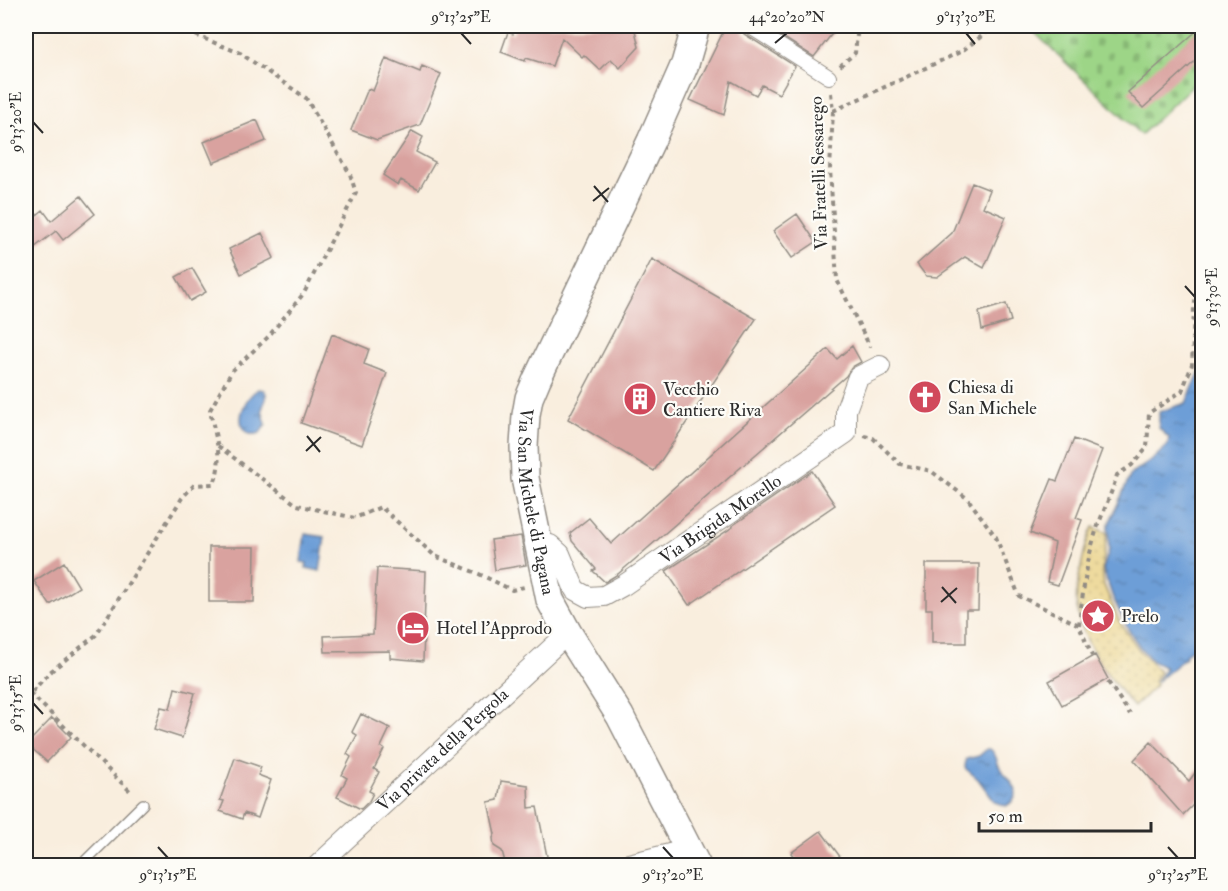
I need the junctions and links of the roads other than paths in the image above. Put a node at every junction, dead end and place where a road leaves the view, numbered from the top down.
1 (696, 26) edge
2 (749, 26) edge
3 (830, 77) road end
4 (879, 366) road end
5 (537, 542) junction
6 (568, 633) junction
7 (143, 804) road end
8 (693, 857) edge
9 (80, 866) edge
10 (317, 866) edge
11 (621, 866) edge

1 - 5 main road, Via San Michele di Pagana
2 - 3 street
4 - 5 street, Via Brigida Morello
5 - 6 main road, Via San Michele di Pagana
6 - 8 main road, Via San Michele di Pagana
6 - 10 street, Via privata della Pergola
7 - 9 lane
8 - 11 street

